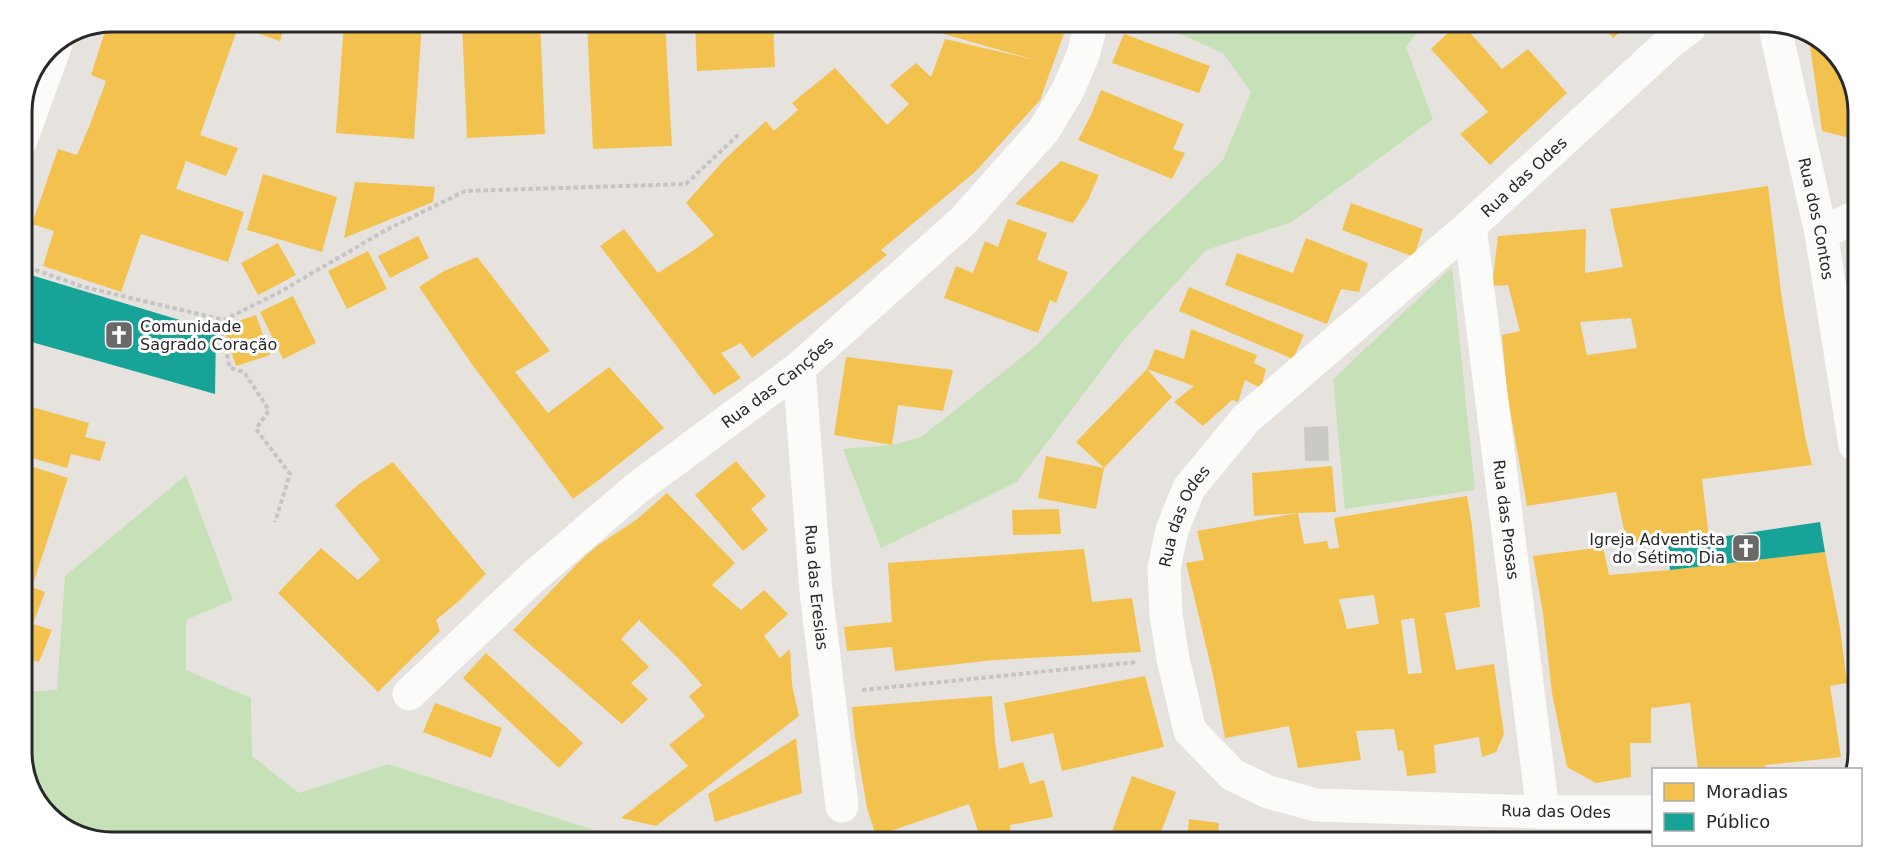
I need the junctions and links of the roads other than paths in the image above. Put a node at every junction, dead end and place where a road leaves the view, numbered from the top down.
1 (1089, 32) edge
2 (1684, 32) edge
3 (1776, 33) edge
4 (50, 61) edge
5 (32, 111) edge
6 (1848, 221) edge
7 (1470, 226) junction
8 (1821, 233) junction
9 (799, 368) junction
10 (1848, 401) edge
11 (409, 694) dead end
12 (842, 806) dead end
13 (1543, 812) junction
14 (1652, 812) edge

1 - 9 street, Rua das Canções
2 - 7 street, Rua das Odes
3 - 8 street, Rua dos Contos
4 - 5 street
6 - 8 street
7 - 13 street, Rua das Prosas
7 - 13 street, Rua das Odes
8 - 10 street, Rua dos Contos
9 - 11 street, Rua das Canções
9 - 12 street, Rua das Eresias
13 - 14 street, Rua das Odes

